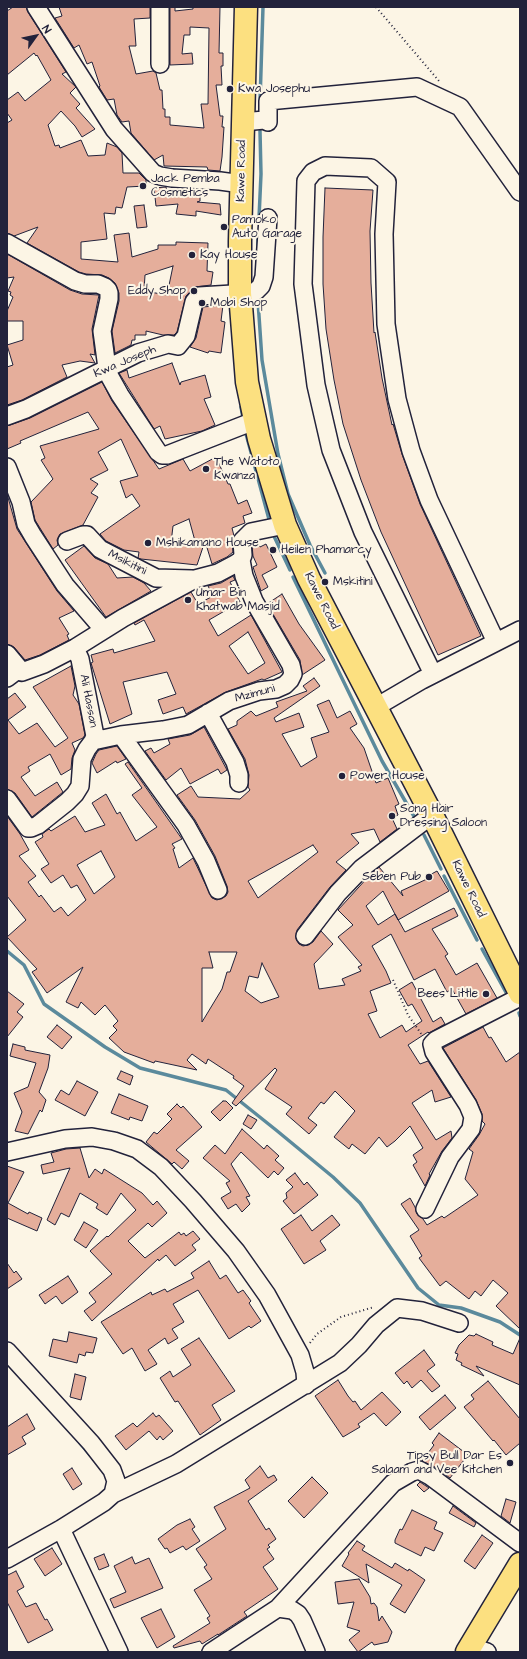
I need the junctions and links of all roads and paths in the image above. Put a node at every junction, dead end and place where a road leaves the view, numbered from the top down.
1 (36, 7) edge
2 (160, 7) edge
3 (246, 7) edge
4 (376, 7) edge
5 (160, 64) dead end
6 (440, 83) dead end
7 (243, 122) junction
8 (242, 184) junction
9 (520, 192) edge
10 (268, 218) dead end
11 (7, 243) edge
12 (240, 293) junction
13 (107, 368) junction
14 (7, 416) edge
15 (254, 421) junction
16 (7, 467) edge
17 (285, 525) junction
18 (66, 541) dead end
19 (240, 560) junction
20 (195, 580) junction
21 (103, 629) junction
22 (520, 630) edge
23 (496, 642) junction
24 (75, 648) junction
25 (7, 654) edge
26 (13, 674) edge
27 (433, 674) junction
28 (376, 707) junction
29 (208, 713) junction
30 (121, 735) junction
31 (93, 741) junction
32 (239, 783) dead end
33 (7, 799) edge
34 (432, 815) junction
35 (218, 890) dead end
36 (305, 936) dead end
37 (393, 980) dead end
38 (520, 993) edge
39 (520, 997) edge
40 (432, 1044) junction
41 (7, 1152) edge
42 (425, 1209) dead end
43 (397, 1308) junction
44 (459, 1323) dead end
45 (7, 1351) edge
46 (300, 1355) junction
47 (306, 1385) junction
48 (114, 1494) junction
49 (62, 1529) junction
50 (520, 1543) edge
51 (7, 1559) edge
52 (520, 1564) edge
53 (278, 1608) junction
54 (475, 1650) edge
55 (119, 1652) edge
56 (211, 1652) edge
57 (316, 1652) edge

1 - 8 street
2 - 5 street
3 - 7 main road, Kawe Road
4 - 6 path
7 - 8 main road, Kawe Road
7 - 9 street
8 - 12 main road, Kawe Road
10 - 12 street
11 - 13 street
12 - 13 street, Kwa Joseph
12 - 15 main road, Kawe Road
13 - 14 street, Kwa Joseph
13 - 15 street
15 - 17 main road, Kawe Road
16 - 21 street
17 - 19 street
17 - 28 main road, Kawe Road
18 - 20 street, Msikitini
19 - 20 street, Msikitini
19 - 29 street, Mzimuni
20 - 21 street, Msikitini
21 - 24 street, Msikitini
22 - 23 street
23 - 27 street
23 - 27 street
24 - 26 street
24 - 31 street, Ali Hassan
25 - 26 street
27 - 28 street
28 - 34 main road, Kawe Road
29 - 30 street, Mzimuni
29 - 32 street
30 - 31 street, Mzimuni
30 - 35 street
31 - 33 street, Ali Hassan
34 - 36 street
34 - 38 main road, Kawe Road
37 - 40 path
39 - 40 street
40 - 42 street
41 - 46 street
43 - 44 street
43 - 46 path
43 - 47 street
45 - 48 street
46 - 47 street
47 - 48 street
48 - 49 street
49 - 51 street
49 - 55 street
50 - 53 street
52 - 54 main road
53 - 56 street
53 - 57 street

